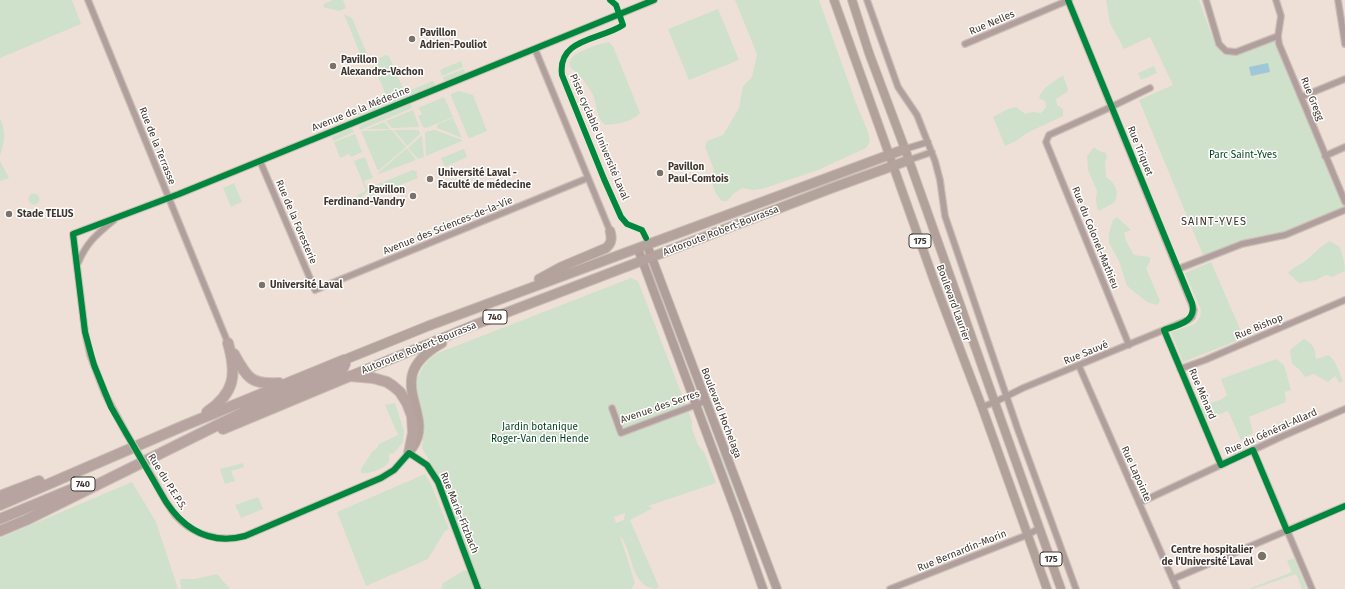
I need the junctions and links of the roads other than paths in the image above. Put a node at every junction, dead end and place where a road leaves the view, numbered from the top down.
1 (88, 0) edge
2 (654, 0) edge
3 (834, 0) edge
4 (852, 0) edge
5 (867, 0) edge
6 (1069, 0) edge
7 (1206, 0) edge
8 (1276, 0) edge
9 (1338, 0) edge
10 (1278, 36) junction
11 (965, 44) dead end
12 (1345, 44) edge
13 (535, 48) junction
14 (1345, 79) edge
15 (1150, 88) dead end
16 (1302, 97) junction
17 (1111, 107) junction
18 (928, 142) junction
19 (1345, 147) edge
20 (905, 149) junction
21 (932, 152) junction
22 (889, 154) junction
23 (1325, 156) junction
24 (909, 160) junction
25 (260, 161) junction
26 (893, 166) junction
27 (588, 178) junction
28 (168, 198) junction
29 (1345, 202) edge
30 (1345, 210) edge
31 (117, 217) junction
32 (610, 231) joint
33 (73, 234) joint
34 (642, 247) junction
35 (652, 258) junction
36 (643, 261) junction
37 (77, 265) junction
38 (1178, 269) junction
39 (315, 290) joint
40 (1345, 300) edge
41 (1194, 310) joint
42 (463, 314) junction
43 (474, 325) junction
44 (1164, 330) junction
45 (228, 343) junction
46 (1129, 345) junction
47 (344, 360) junction
48 (1079, 366) junction
49 (1180, 369) junction
50 (350, 376) junction
51 (289, 382) junction
52 (1007, 396) junction
53 (706, 401) junction
54 (995, 402) junction
55 (696, 405) junction
56 (982, 407) junction
57 (612, 408) dead end
58 (1345, 409) edge
59 (183, 426) junction
60 (167, 450) junction
61 (1253, 450) junction
62 (409, 453) junction
63 (115, 456) junction
64 (1221, 465) junction
65 (0, 496) edge
66 (1139, 504) junction
67 (0, 505) edge
68 (1345, 506) edge
69 (0, 519) edge
70 (1040, 528) junction
71 (0, 531) edge
72 (1287, 531) junction
73 (1027, 534) junction
74 (1172, 579) junction
75 (478, 589) edge
76 (763, 589) edge
77 (778, 589) edge
78 (890, 589) edge
79 (1047, 589) edge
80 (1061, 589) edge
81 (1076, 589) edge
82 (1177, 589) edge
83 (1312, 589) edge

1 - 28 street, Rue de la Terrasse
2 - 13 street, Avenue de la Médecine
3 - 22 main road, Boulevard Laurier / 175
4 - 20 main road, Boulevard Laurier / 175
5 - 18 street, Boulevard Laurier
6 - 11 street, Rue Nelles
6 - 17 street, Rue Triquet
7 - 10 street
8 - 10 street, Rue Gregg
9 - 12 street
10 - 16 street, Rue Gregg
13 - 25 street, Avenue de la Médecine
13 - 27 street
14 - 16 street
15 - 17 street
16 - 23 street, Rue Gregg
17 - 38 street, Rue Triquet
17 - 46 street, Rue du Colonel-Mathieu
18 - 20 street
18 - 21 street, Boulevard Laurier
19 - 23 street
20 - 22 highway, Autoroute Robert-Bourassa
20 - 24 main road, Boulevard Laurier / 175
21 - 24 street
21 - 52 street, Boulevard Laurier
22 - 26 main road, Boulevard Laurier / 175
22 - 34 highway, Autoroute Robert-Bourassa
23 - 29 street, Rue Gregg
24 - 26 highway, Autoroute Robert-Bourassa
24 - 54 main road, Boulevard Laurier / 175
25 - 28 street, Avenue de la Médecine
25 - 39 street, Rue de la Foresterie
26 - 35 highway, Autoroute Robert-Bourassa
26 - 56 main road, Boulevard Laurier / 175
27 - 32 street
27 - 39 street, Avenue des Sciences-de-la-Vie
28 - 31 street, Avenue de la Médecine
28 - 45 street, Rue de la Terrasse
30 - 38 street
31 - 33 street, Avenue de la Médecine
31 - 37 street
32 - 42 highway
33 - 37 street, Rue du P.E.P.S.
34 - 35 main road, Boulevard Hochelaga
34 - 36 main road, Boulevard Hochelaga
34 - 42 highway, Autoroute Robert-Bourassa / 740
35 - 36 highway, Autoroute Robert-Bourassa / 740
35 - 53 main road, Boulevard Hochelaga
36 - 43 highway, Autoroute Robert-Bourassa / 740
36 - 55 main road, Boulevard Hochelaga
37 - 62 street, Rue du P.E.P.S., bridge
38 - 41 street, Rue Triquet
40 - 49 street, Rue Bishop
41 - 44 street, Rue Sauvé
42 - 47 highway, Autoroute Robert-Bourassa / 740
43 - 50 highway, Autoroute Robert-Bourassa / 740
43 - 62 highway
44 - 46 street, Rue Sauvé
44 - 49 street, Rue Ménard
45 - 51 highway
45 - 59 highway
46 - 48 street, Rue Sauvé
47 - 51 highway, Autoroute Robert-Bourassa / 740
47 - 60 highway
48 - 52 street, Rue Sauvé
48 - 66 street, Rue Lapointe
49 - 64 street, Rue Ménard
50 - 60 highway, Autoroute Robert-Bourassa / 740
50 - 62 highway
51 - 59 highway, Autoroute Robert-Bourassa / 740
52 - 54 street, Rue Sauvé
52 - 81 street, Boulevard Laurier
53 - 55 street, Avenue des Serres
53 - 77 main road, Boulevard Hochelaga
54 - 56 street, Rue Sauvé
54 - 70 main road, Boulevard Laurier / 175
55 - 57 street, Avenue des Serres
55 - 76 main road, Boulevard Hochelaga
56 - 73 main road, Boulevard Laurier / 175
58 - 61 street, Rue du Général-Allard
59 - 63 highway, Autoroute Robert-Bourassa / 740
60 - 69 highway, Autoroute Robert-Bourassa / 740
60 - 71 highway
61 - 64 street, Rue du Général-Allard
61 - 72 street
62 - 75 street, Rue Marie-Fitzbach
63 - 65 highway
63 - 67 highway, Autoroute Robert-Bourassa / 740
64 - 66 street, Rue du Général-Allard
66 - 74 street, Rue Lapointe
68 - 72 street
70 - 73 street, Rue Bernardin-Morin
70 - 80 main road, Boulevard Laurier / 175
72 - 74 street
72 - 83 street
73 - 78 street, Rue Bernardin-Morin
73 - 79 main road, Boulevard Laurier / 175
74 - 82 street, Rue Lapointe

